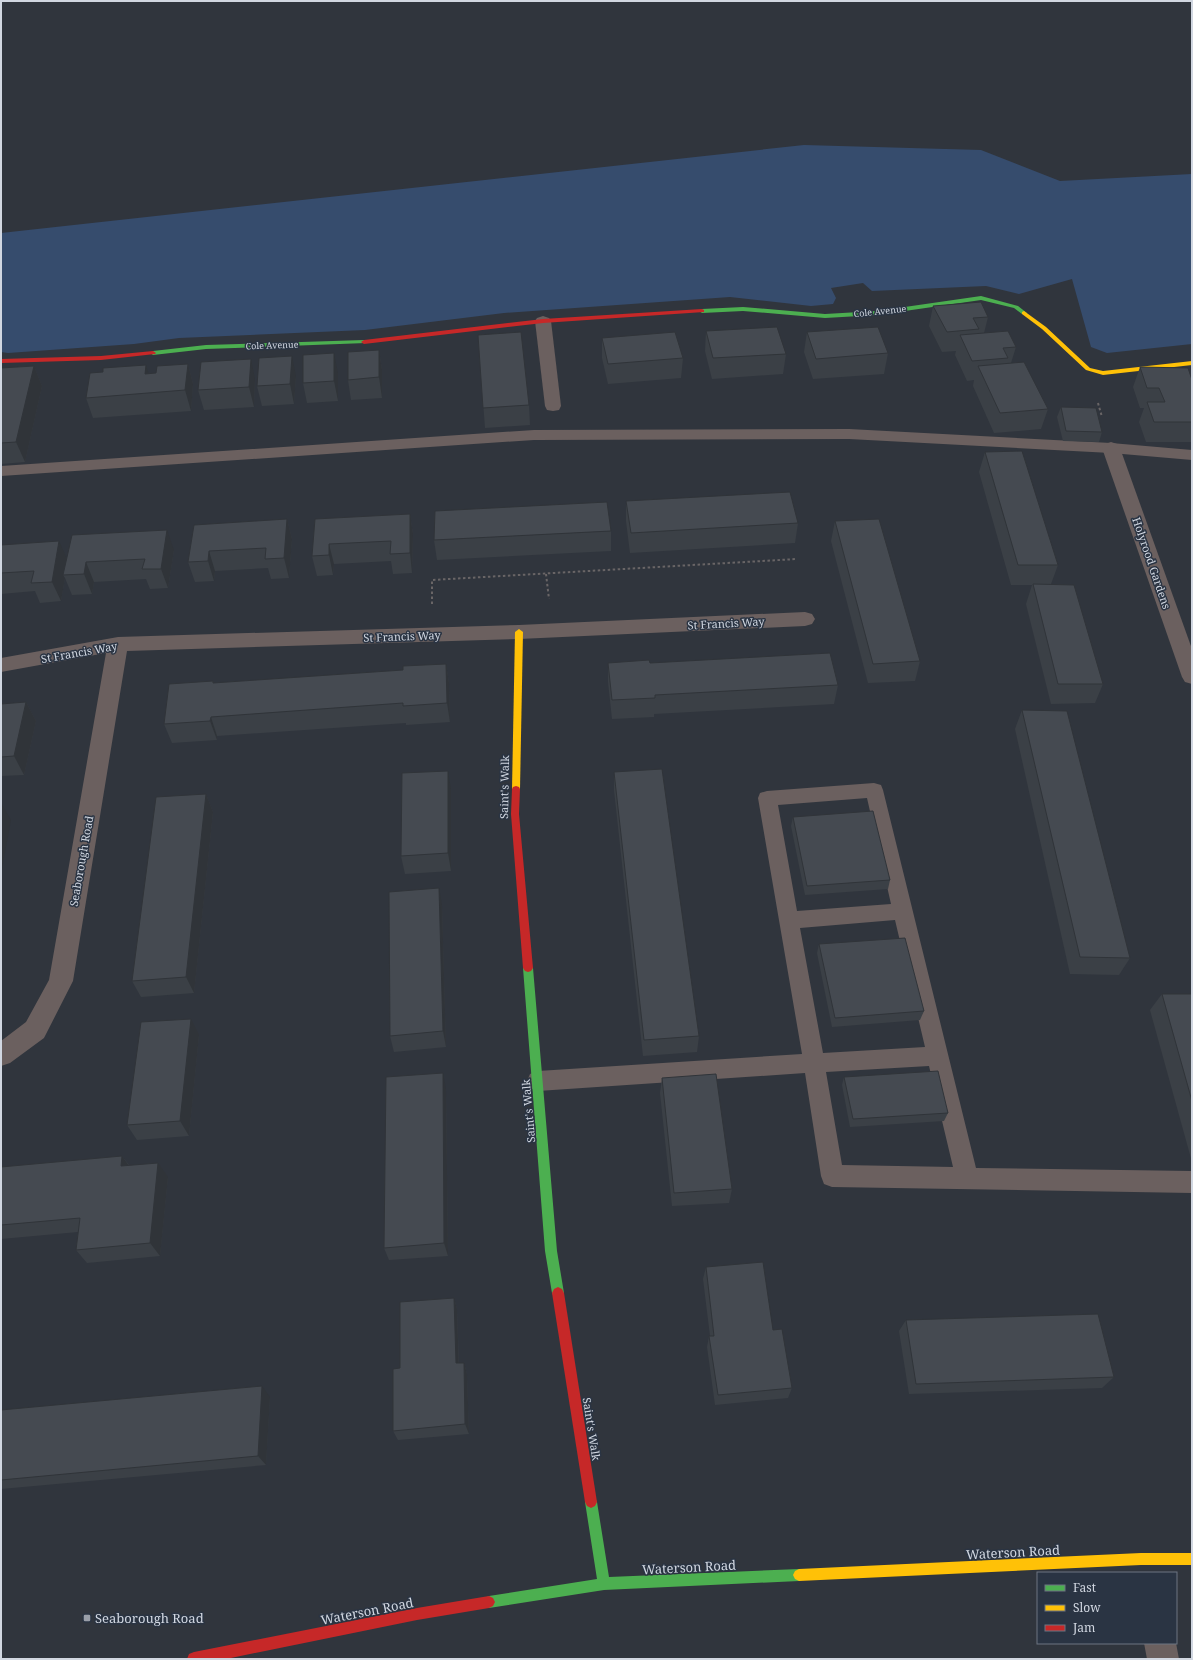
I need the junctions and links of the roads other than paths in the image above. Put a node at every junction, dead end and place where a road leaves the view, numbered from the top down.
1 (543, 321) junction
2 (1, 361) edge
3 (1192, 363) edge
4 (553, 406) dead end
5 (1111, 448) junction
6 (1192, 455) edge
7 (1, 471) edge
8 (805, 619) dead end
9 (519, 632) junction
10 (118, 644) junction
11 (1, 665) edge
12 (1192, 677) edge
13 (904, 911) junction
14 (788, 920) junction
15 (1, 1055) edge
16 (938, 1056) junction
17 (814, 1063) junction
18 (538, 1081) junction
19 (967, 1178) junction
20 (1192, 1182) edge
21 (1192, 1559) edge
22 (1143, 1566) edge
23 (604, 1584) junction
24 (1160, 1644) edge
25 (194, 1659) edge
26 (1163, 1659) edge

1 - 2 street, Cole Avenue
1 - 3 street, Cole Avenue
1 - 4 street
5 - 6 lane
5 - 7 lane
5 - 12 street, Holyrood Gardens
8 - 9 street, St Francis Way
9 - 10 street, St Francis Way
9 - 18 street, Saint's Walk
10 - 11 street, St Francis Way
10 - 15 street, Seaborough Road
13 - 14 lane
13 - 14 lane
13 - 16 lane
14 - 17 lane
16 - 17 lane
16 - 19 lane
17 - 18 lane
17 - 19 lane
18 - 23 street, Saint's Walk
19 - 20 lane
21 - 22 street, Waterson Road
22 - 23 street, Waterson Road
23 - 25 street, Waterson Road
24 - 26 street

